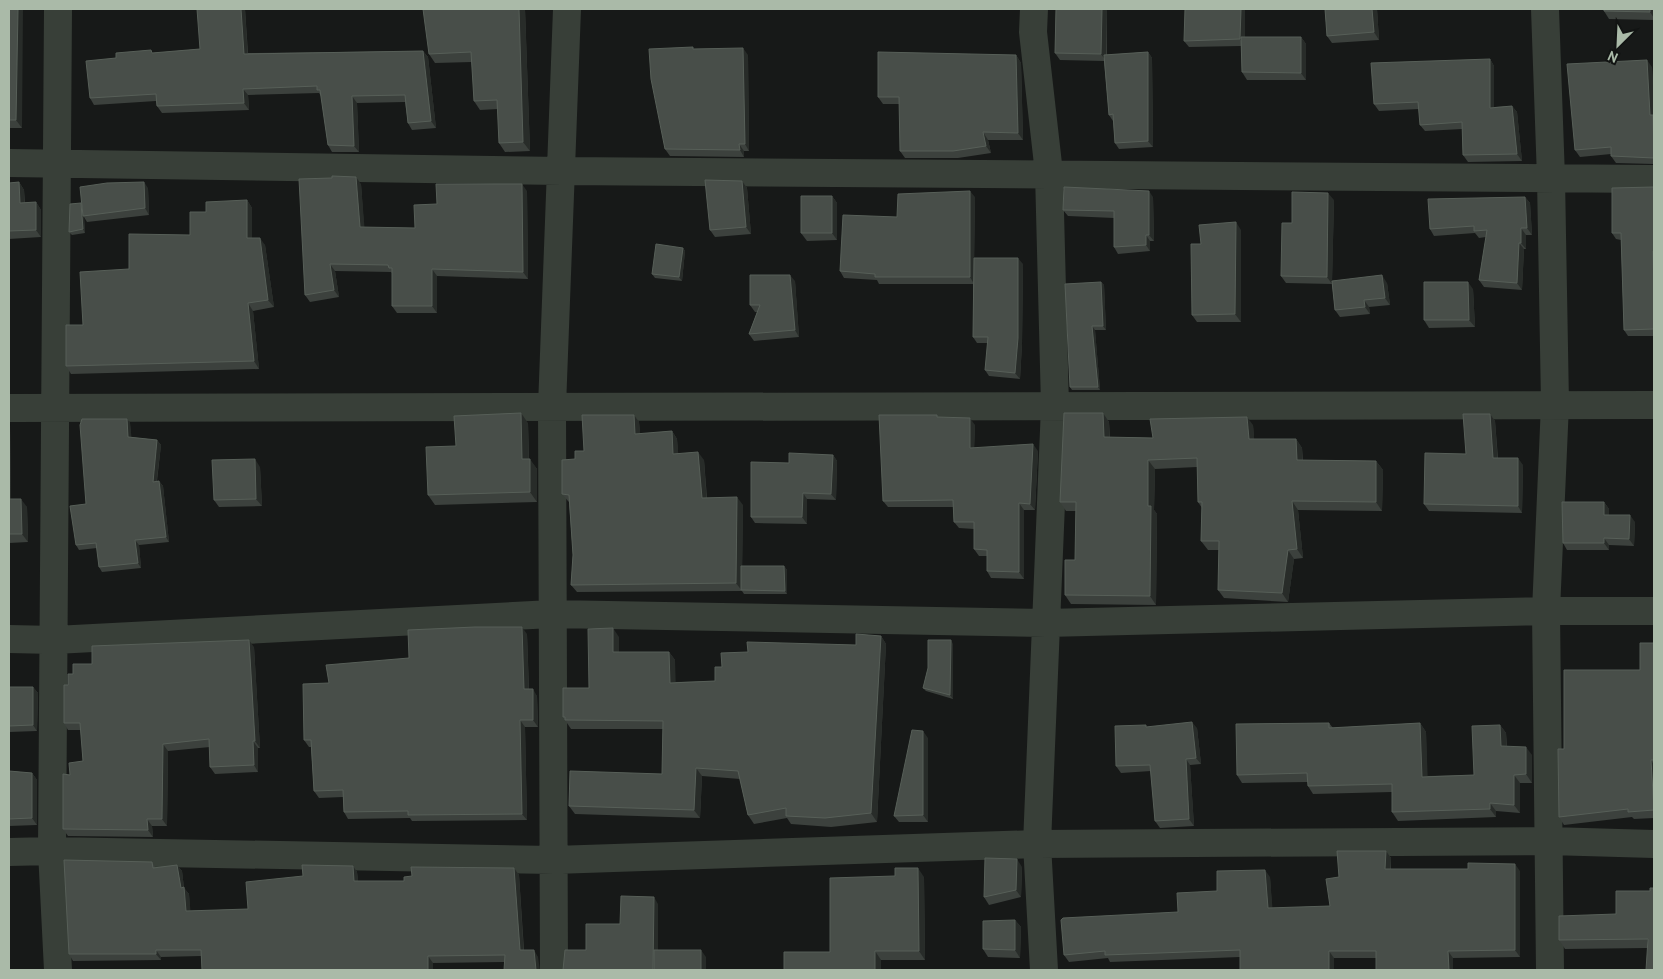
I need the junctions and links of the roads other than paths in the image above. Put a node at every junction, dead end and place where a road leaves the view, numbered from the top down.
1 (58, 9) edge
2 (567, 9) edge
3 (1034, 9) edge
4 (1545, 9) edge
5 (58, 162) junction
6 (9, 163) edge
7 (562, 171) junction
8 (1049, 173) junction
9 (1551, 178) junction
10 (1654, 179) edge
11 (1555, 404) junction
12 (1654, 405) edge
13 (1055, 406) junction
14 (552, 407) junction
15 (9, 408) edge
16 (55, 408) junction
17 (1546, 610) junction
18 (1654, 611) edge
19 (552, 614) junction
20 (1046, 623) junction
21 (9, 639) edge
22 (55, 640) junction
23 (1549, 842) junction
24 (1038, 844) junction
25 (1654, 844) edge
26 (52, 851) junction
27 (9, 852) edge
28 (554, 860) junction
29 (58, 970) edge
30 (554, 970) edge
31 (1044, 970) edge
32 (1550, 970) edge

1 - 5 street
2 - 7 street
3 - 8 street
4 - 9 street
5 - 6 street
5 - 7 street
5 - 16 street
7 - 8 street
7 - 14 street
8 - 9 street
8 - 13 street
9 - 10 street
9 - 11 street
11 - 12 street
11 - 13 street
11 - 17 street
13 - 14 street
13 - 20 street
14 - 16 street
14 - 19 street
15 - 16 street
16 - 22 street
17 - 18 street
17 - 20 street
17 - 23 street
19 - 20 street
19 - 22 street
19 - 28 street
20 - 24 street
21 - 22 street
22 - 26 street
23 - 24 street
23 - 25 street
23 - 32 street
24 - 28 street
24 - 31 street
26 - 27 street
26 - 28 street
26 - 29 street
28 - 30 street

